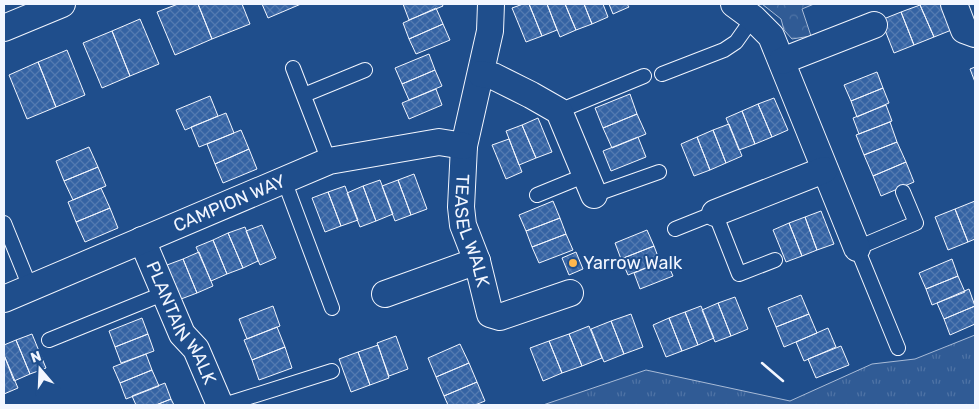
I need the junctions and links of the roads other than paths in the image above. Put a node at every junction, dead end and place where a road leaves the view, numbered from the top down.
1 (62, 4) edge
2 (490, 4) edge
3 (954, 4) edge
4 (743, 11) edge
5 (874, 25) dead end
6 (4, 28) edge
7 (975, 34) edge
8 (782, 61) junction
9 (293, 68) dead end
10 (365, 70) dead end
11 (481, 74) junction
12 (662, 74) dead end
13 (644, 76) dead end
14 (304, 95) junction
15 (559, 112) junction
16 (464, 146) junction
17 (329, 161) junction
18 (824, 170) junction
19 (659, 172) dead end
20 (284, 180) junction
21 (590, 185) junction
22 (903, 192) dead end
23 (537, 195) dead end
24 (715, 213) junction
25 (4, 223) edge
26 (675, 229) dead end
27 (142, 240) junction
28 (857, 248) junction
29 (775, 260) dead end
30 (477, 261) junction
31 (30, 287) junction
32 (165, 293) junction
33 (570, 293) dead end
34 (385, 294) dead end
35 (4, 298) edge
36 (332, 308) dead end
37 (49, 340) dead end
38 (898, 348) dead end
39 (332, 371) dead end
40 (222, 405) edge

1 - 6 street
2 - 11 street, TEASEL WALK
3 - 7 street
4 - 8 street
4 - 12 lane
5 - 8 street
8 - 18 street
9 - 14 lane
10 - 14 lane
11 - 15 street
11 - 16 street, TEASEL WALK
13 - 15 lane
14 - 17 lane
15 - 21 street
16 - 17 street, CAMPION WAY
16 - 30 street, TEASEL WALK
17 - 20 street, CAMPION WAY
18 - 24 street
18 - 28 street
19 - 21 lane
20 - 27 street, CAMPION WAY
20 - 36 lane
21 - 23 lane
22 - 28 lane
24 - 26 lane
24 - 29 lane
25 - 31 lane
27 - 31 street, CAMPION WAY
27 - 32 street, PLANTAIN WALK
28 - 38 lane
30 - 33 street, TEASEL WALK
30 - 34 street
31 - 35 street, CAMPION WAY
32 - 37 lane
32 - 40 street, PLANTAIN WALK
39 - 40 lane

